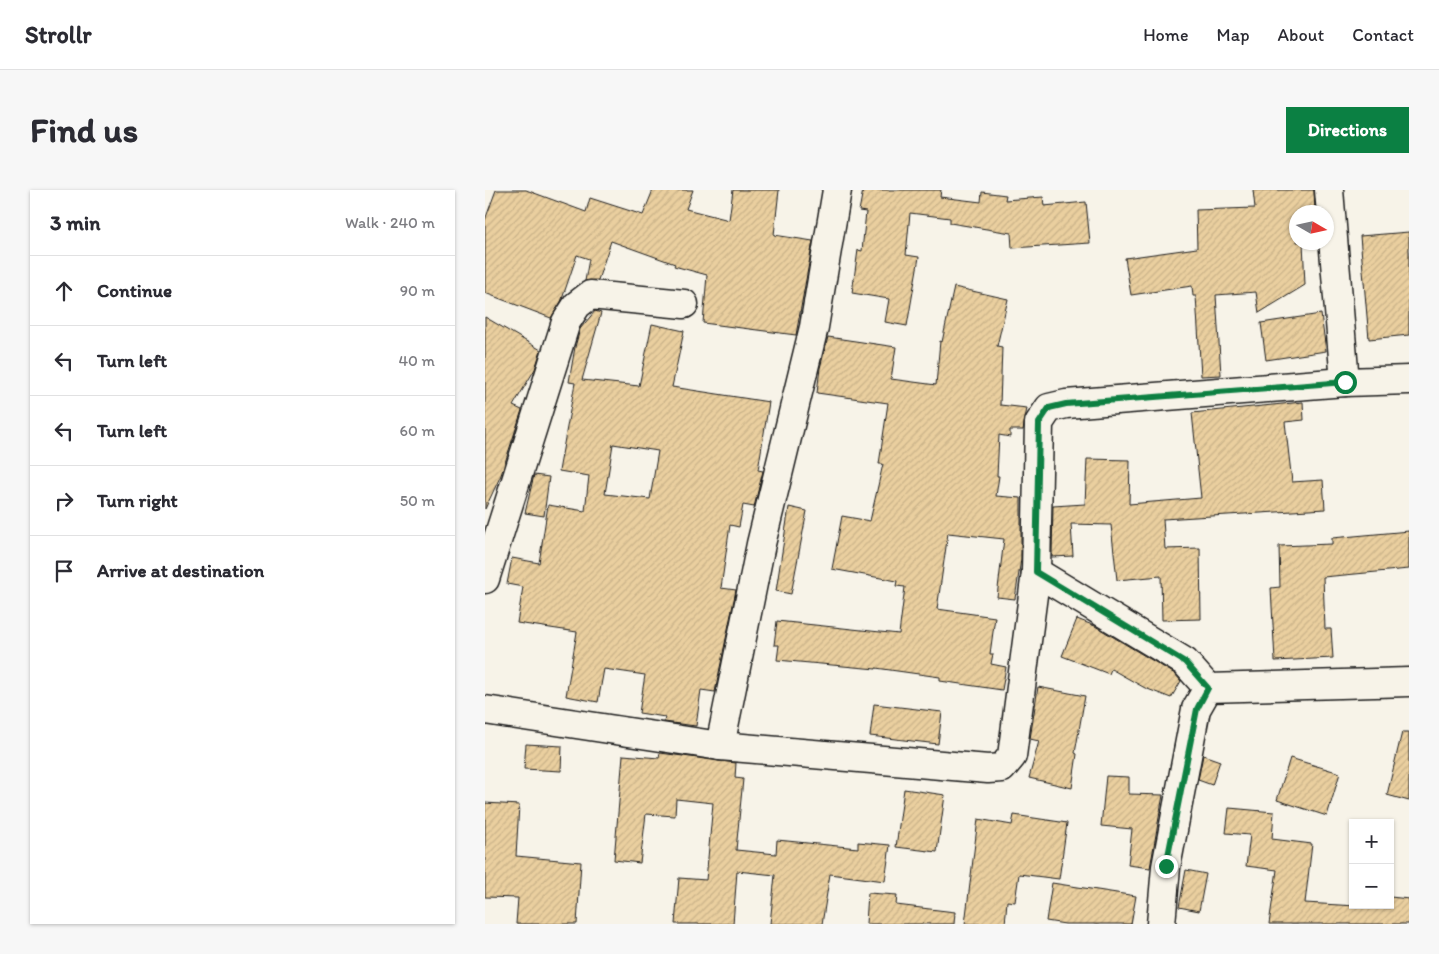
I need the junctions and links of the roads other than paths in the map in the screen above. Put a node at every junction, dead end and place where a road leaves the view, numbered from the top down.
1 (837, 190) edge
2 (1329, 190) edge
3 (684, 304) dead end
4 (1409, 380) edge
5 (1345, 382) junction
6 (1036, 572) junction
7 (485, 579) edge
8 (1409, 682) edge
9 (1208, 688) junction
10 (485, 710) edge
11 (720, 746) junction
12 (1161, 924) edge

1 - 11 street
2 - 5 street
3 - 7 street
4 - 5 street
5 - 6 street
6 - 9 street
6 - 11 street
8 - 9 street
9 - 12 street
10 - 11 street

